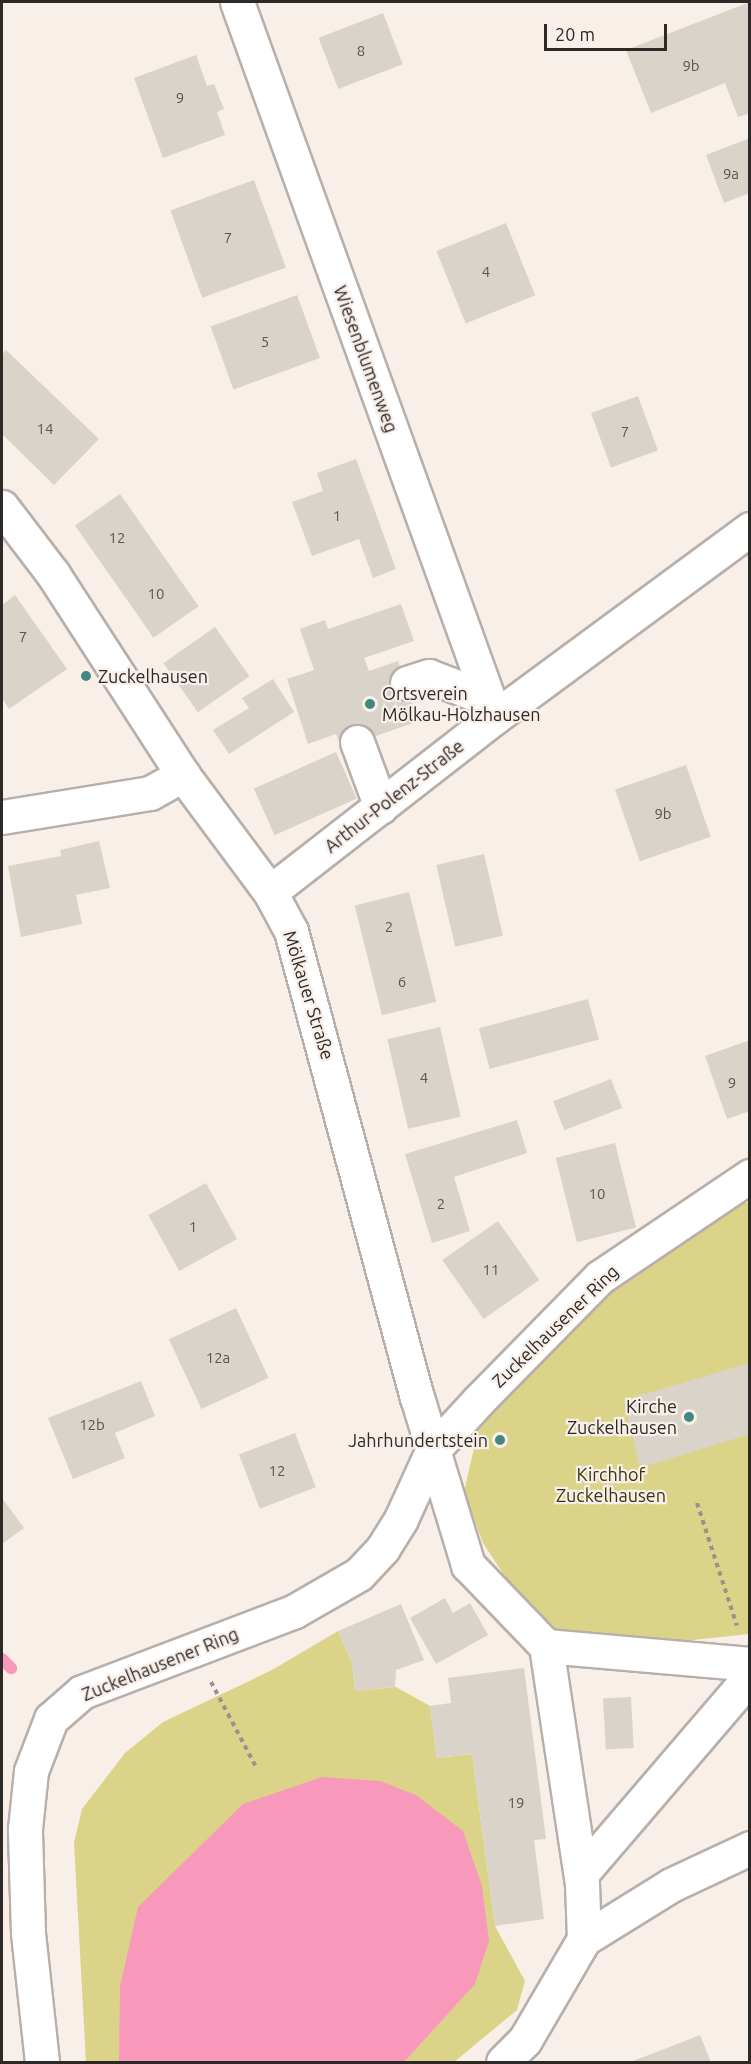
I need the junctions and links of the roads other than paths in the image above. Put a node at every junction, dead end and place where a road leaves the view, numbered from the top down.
1 (237, 2) edge
2 (2, 507) edge
3 (750, 529) edge
4 (407, 683) dead end
5 (491, 708) junction
6 (357, 742) dead end
7 (183, 775) junction
8 (381, 807) junction
9 (2, 817) edge
10 (270, 892) junction
11 (750, 1176) edge
12 (432, 1451) junction
13 (546, 1646) junction
14 (749, 1664) edge
15 (750, 1677) edge
16 (750, 1848) edge
17 (581, 1874) junction
18 (584, 1938) junction
19 (42, 2062) edge
20 (503, 2062) edge

1 - 5 street, Wiesenblumenweg
2 - 7 street, Mölkauer Straße
3 - 5 street, Arthur-Polenz-Straße
4 - 5 street
5 - 8 street, Arthur-Polenz-Straße
6 - 8 street
7 - 9 street
7 - 10 street, Mölkauer Straße
8 - 10 street, Arthur-Polenz-Straße
10 - 12 street, Mölkauer Straße
11 - 12 street, Zuckelhausener Ring
12 - 13 street
12 - 19 street, Zuckelhausener Ring
13 - 14 street
13 - 17 street
15 - 17 street
16 - 18 street
17 - 18 street
18 - 20 street

